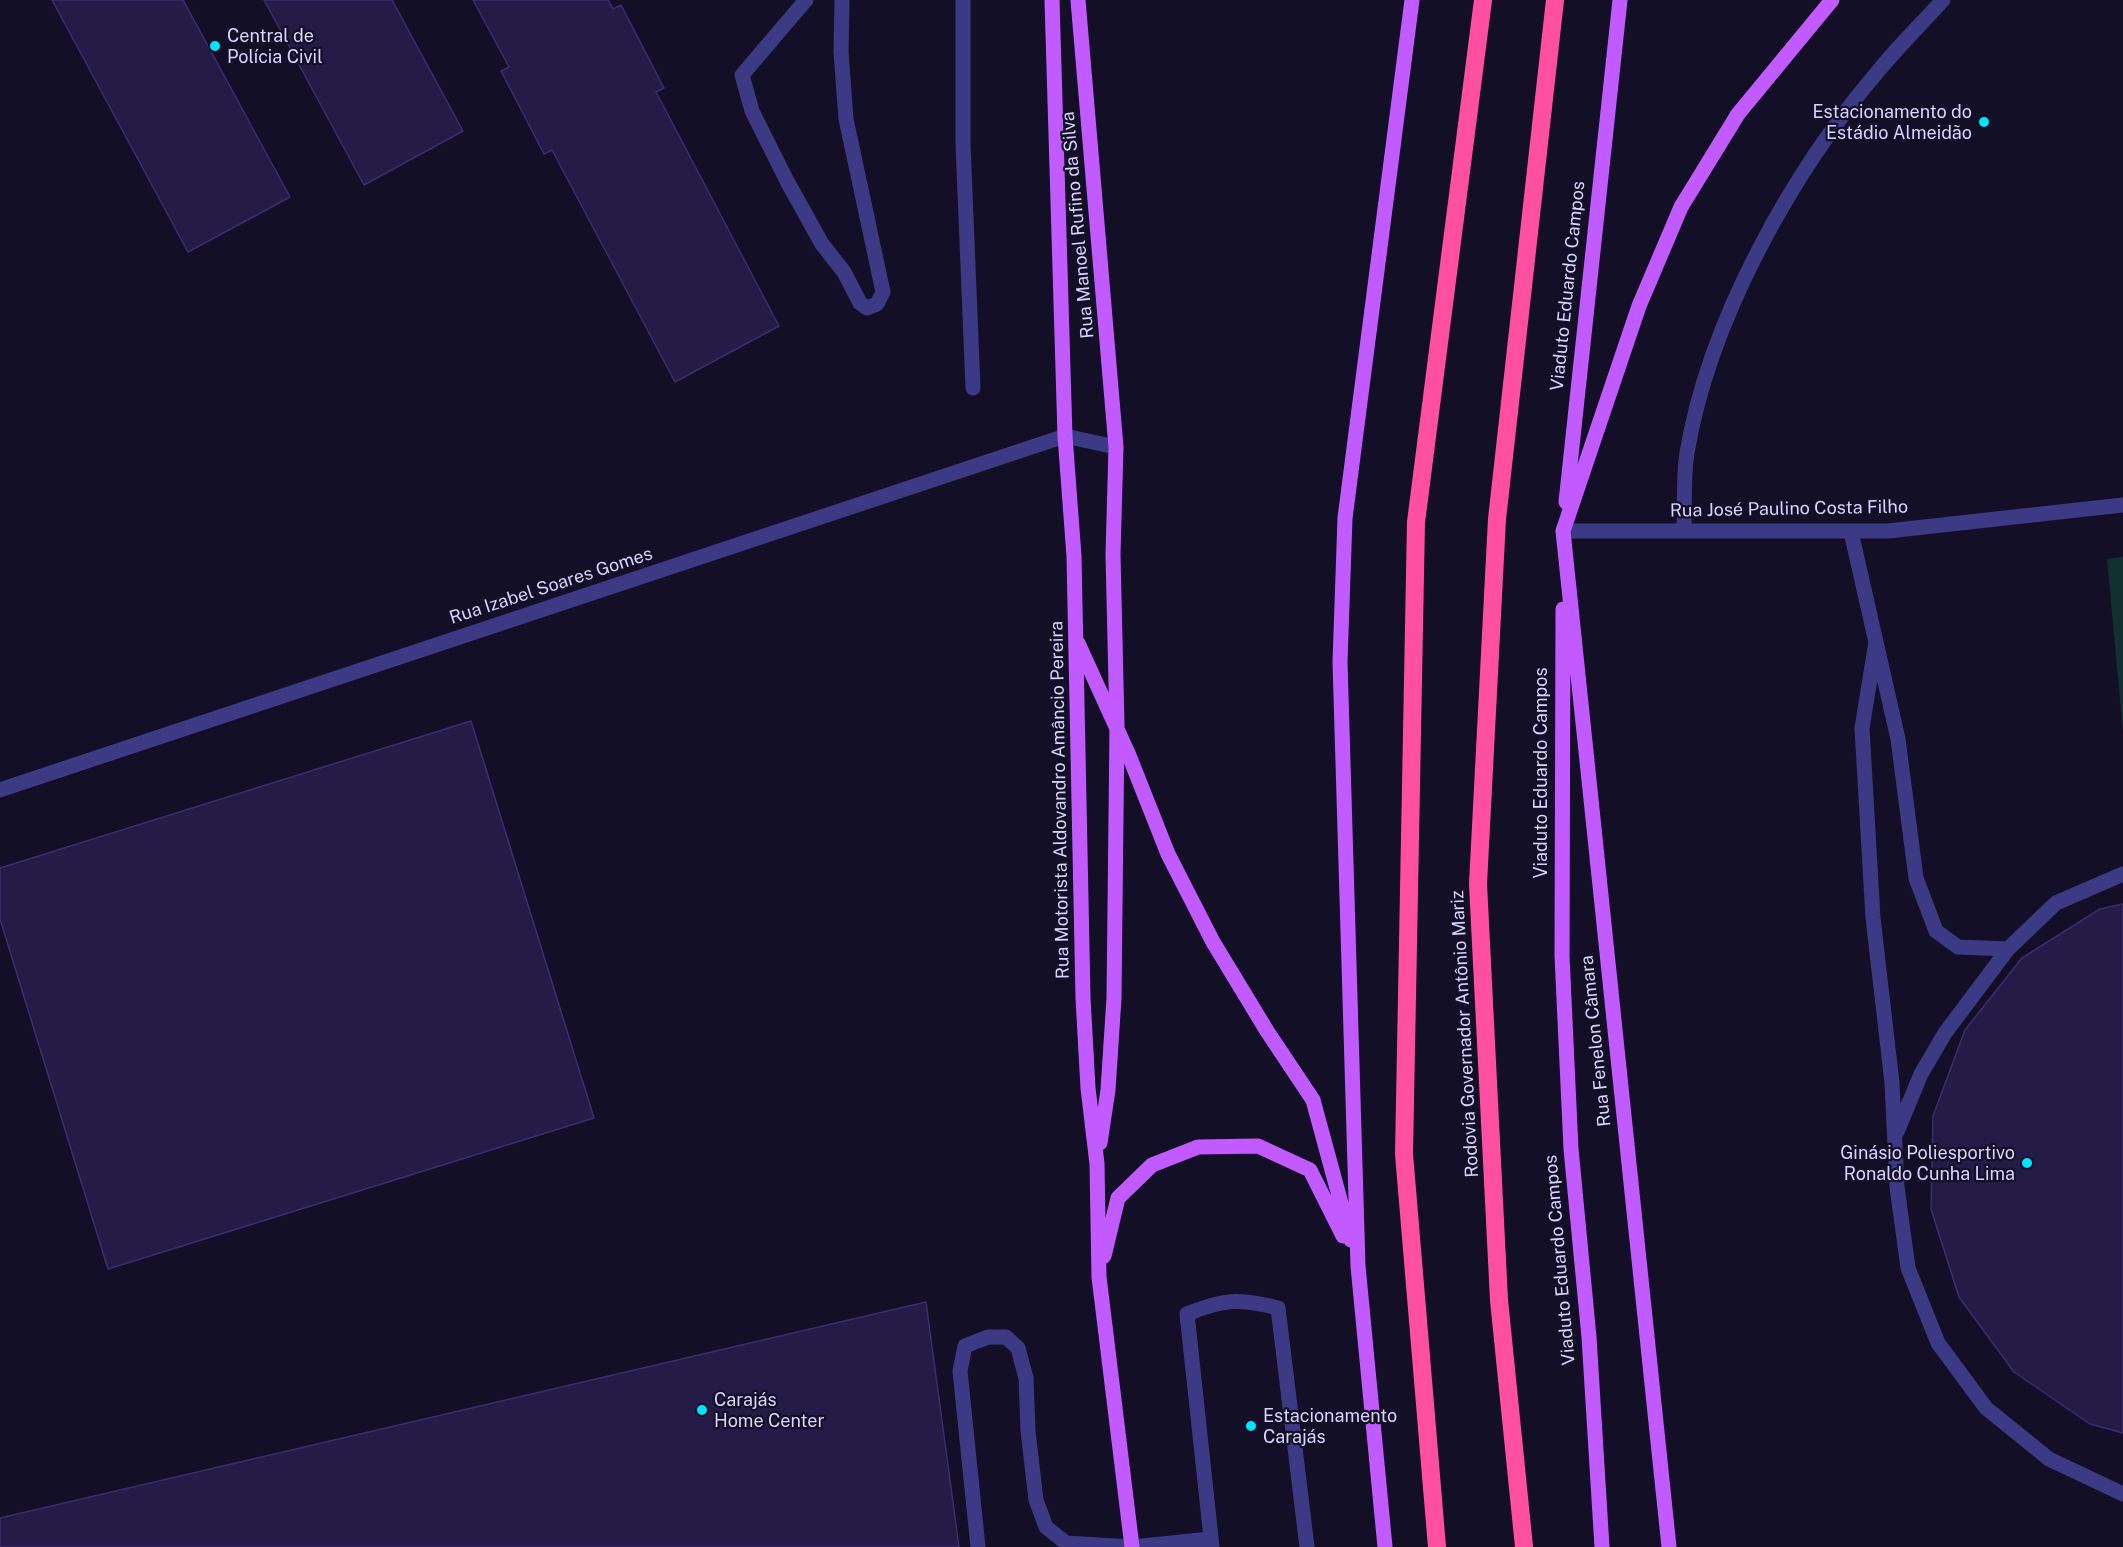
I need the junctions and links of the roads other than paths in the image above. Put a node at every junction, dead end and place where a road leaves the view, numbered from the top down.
1 (806, 0) edge
2 (842, 0) edge
3 (963, 0) edge
4 (1052, 0) edge
5 (1078, 0) edge
6 (1412, 0) edge
7 (1483, 0) edge
8 (1555, 0) edge
9 (1620, 0) edge
10 (1832, 0) edge
11 (1943, 0) edge
12 (973, 388) dead end
13 (1065, 436) junction
14 (1116, 447) junction
15 (2123, 506) edge
16 (1684, 530) junction
17 (1563, 531) junction
18 (1851, 531) junction
19 (1076, 639) junction
20 (1876, 642) junction
21 (1117, 726) junction
22 (0, 790) edge
23 (2123, 874) edge
24 (2008, 949) junction
25 (1894, 1138) junction
26 (1097, 1164) junction
27 (1358, 1266) junction
28 (1099, 1277) junction
29 (2123, 1494) edge
30 (1211, 1543) edge
31 (978, 1547) edge
32 (1132, 1547) edge
33 (1307, 1547) edge
34 (1384, 1547) edge
35 (1437, 1547) edge
36 (1524, 1547) edge
37 (1602, 1547) edge
38 (1669, 1547) edge

1 - 2 street
3 - 12 street
4 - 13 main road, Rua Manoel Rufino da Silva
5 - 14 main road, Rua Manoel Rufino da Silva
6 - 27 main road
7 - 35 highway
8 - 36 highway, Rodovia Governador Antônio Mariz
9 - 17 main road, Viaduto Eduardo Campos
10 - 17 main road
11 - 16 street
13 - 14 street
13 - 19 main road, Rua Motorista Aldovandro Amâncio Pereira
13 - 22 street, Rua Izabel Soares Gomes
14 - 21 main road, Rua Motorista Aldovandro Amâncio Pereira
15 - 18 street, Rua José Paulino Costa Filho
16 - 17 street, Rua José Paulino Costa Filho
16 - 18 street, Rua José Paulino Costa Filho
17 - 37 main road, Viaduto Eduardo Campos
17 - 38 main road, Rua Fenelon Câmara
18 - 20 street
19 - 21 main road
19 - 26 main road, Rua Motorista Aldovandro Amâncio Pereira
20 - 24 street
20 - 25 street
21 - 26 main road, Rua Motorista Aldovandro Amâncio Pereira
21 - 27 main road
23 - 24 street
24 - 25 street
25 - 29 street
26 - 28 main road, Rua Motorista Aldovandro Amâncio Pereira
27 - 28 main road
27 - 34 main road
28 - 32 main road, Rua Motorista Aldovandro Amâncio Pereira
30 - 32 street
30 - 33 street
31 - 32 street

